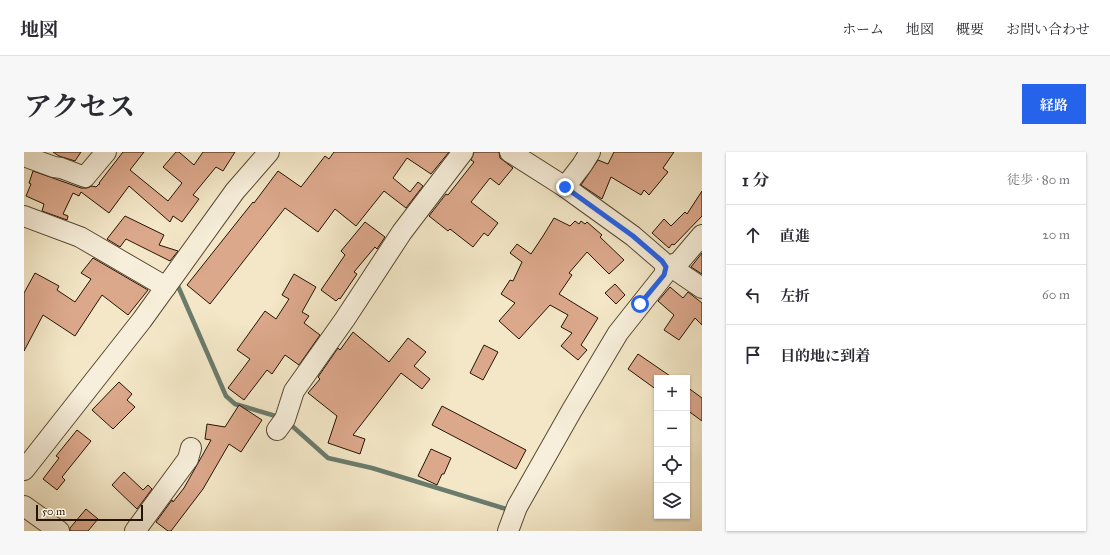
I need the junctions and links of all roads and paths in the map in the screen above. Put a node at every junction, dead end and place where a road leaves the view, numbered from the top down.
1 (106, 152) edge
2 (269, 152) edge
3 (463, 152) edge
4 (510, 152) edge
5 (590, 152) edge
6 (24, 156) edge
7 (565, 187) junction
8 (24, 216) edge
9 (702, 235) edge
10 (666, 267) junction
11 (166, 287) junction
12 (702, 288) edge
13 (277, 430) dead end
14 (191, 448) dead end
15 (24, 468) edge
16 (24, 506) edge
17 (59, 531) edge
18 (135, 531) edge
19 (508, 531) edge

1 - 6 street
2 - 11 street
3 - 13 street
4 - 7 street
5 - 7 street
7 - 10 street
8 - 11 street
9 - 10 street
10 - 12 street
10 - 19 street
11 - 15 street
14 - 18 street
16 - 17 street

